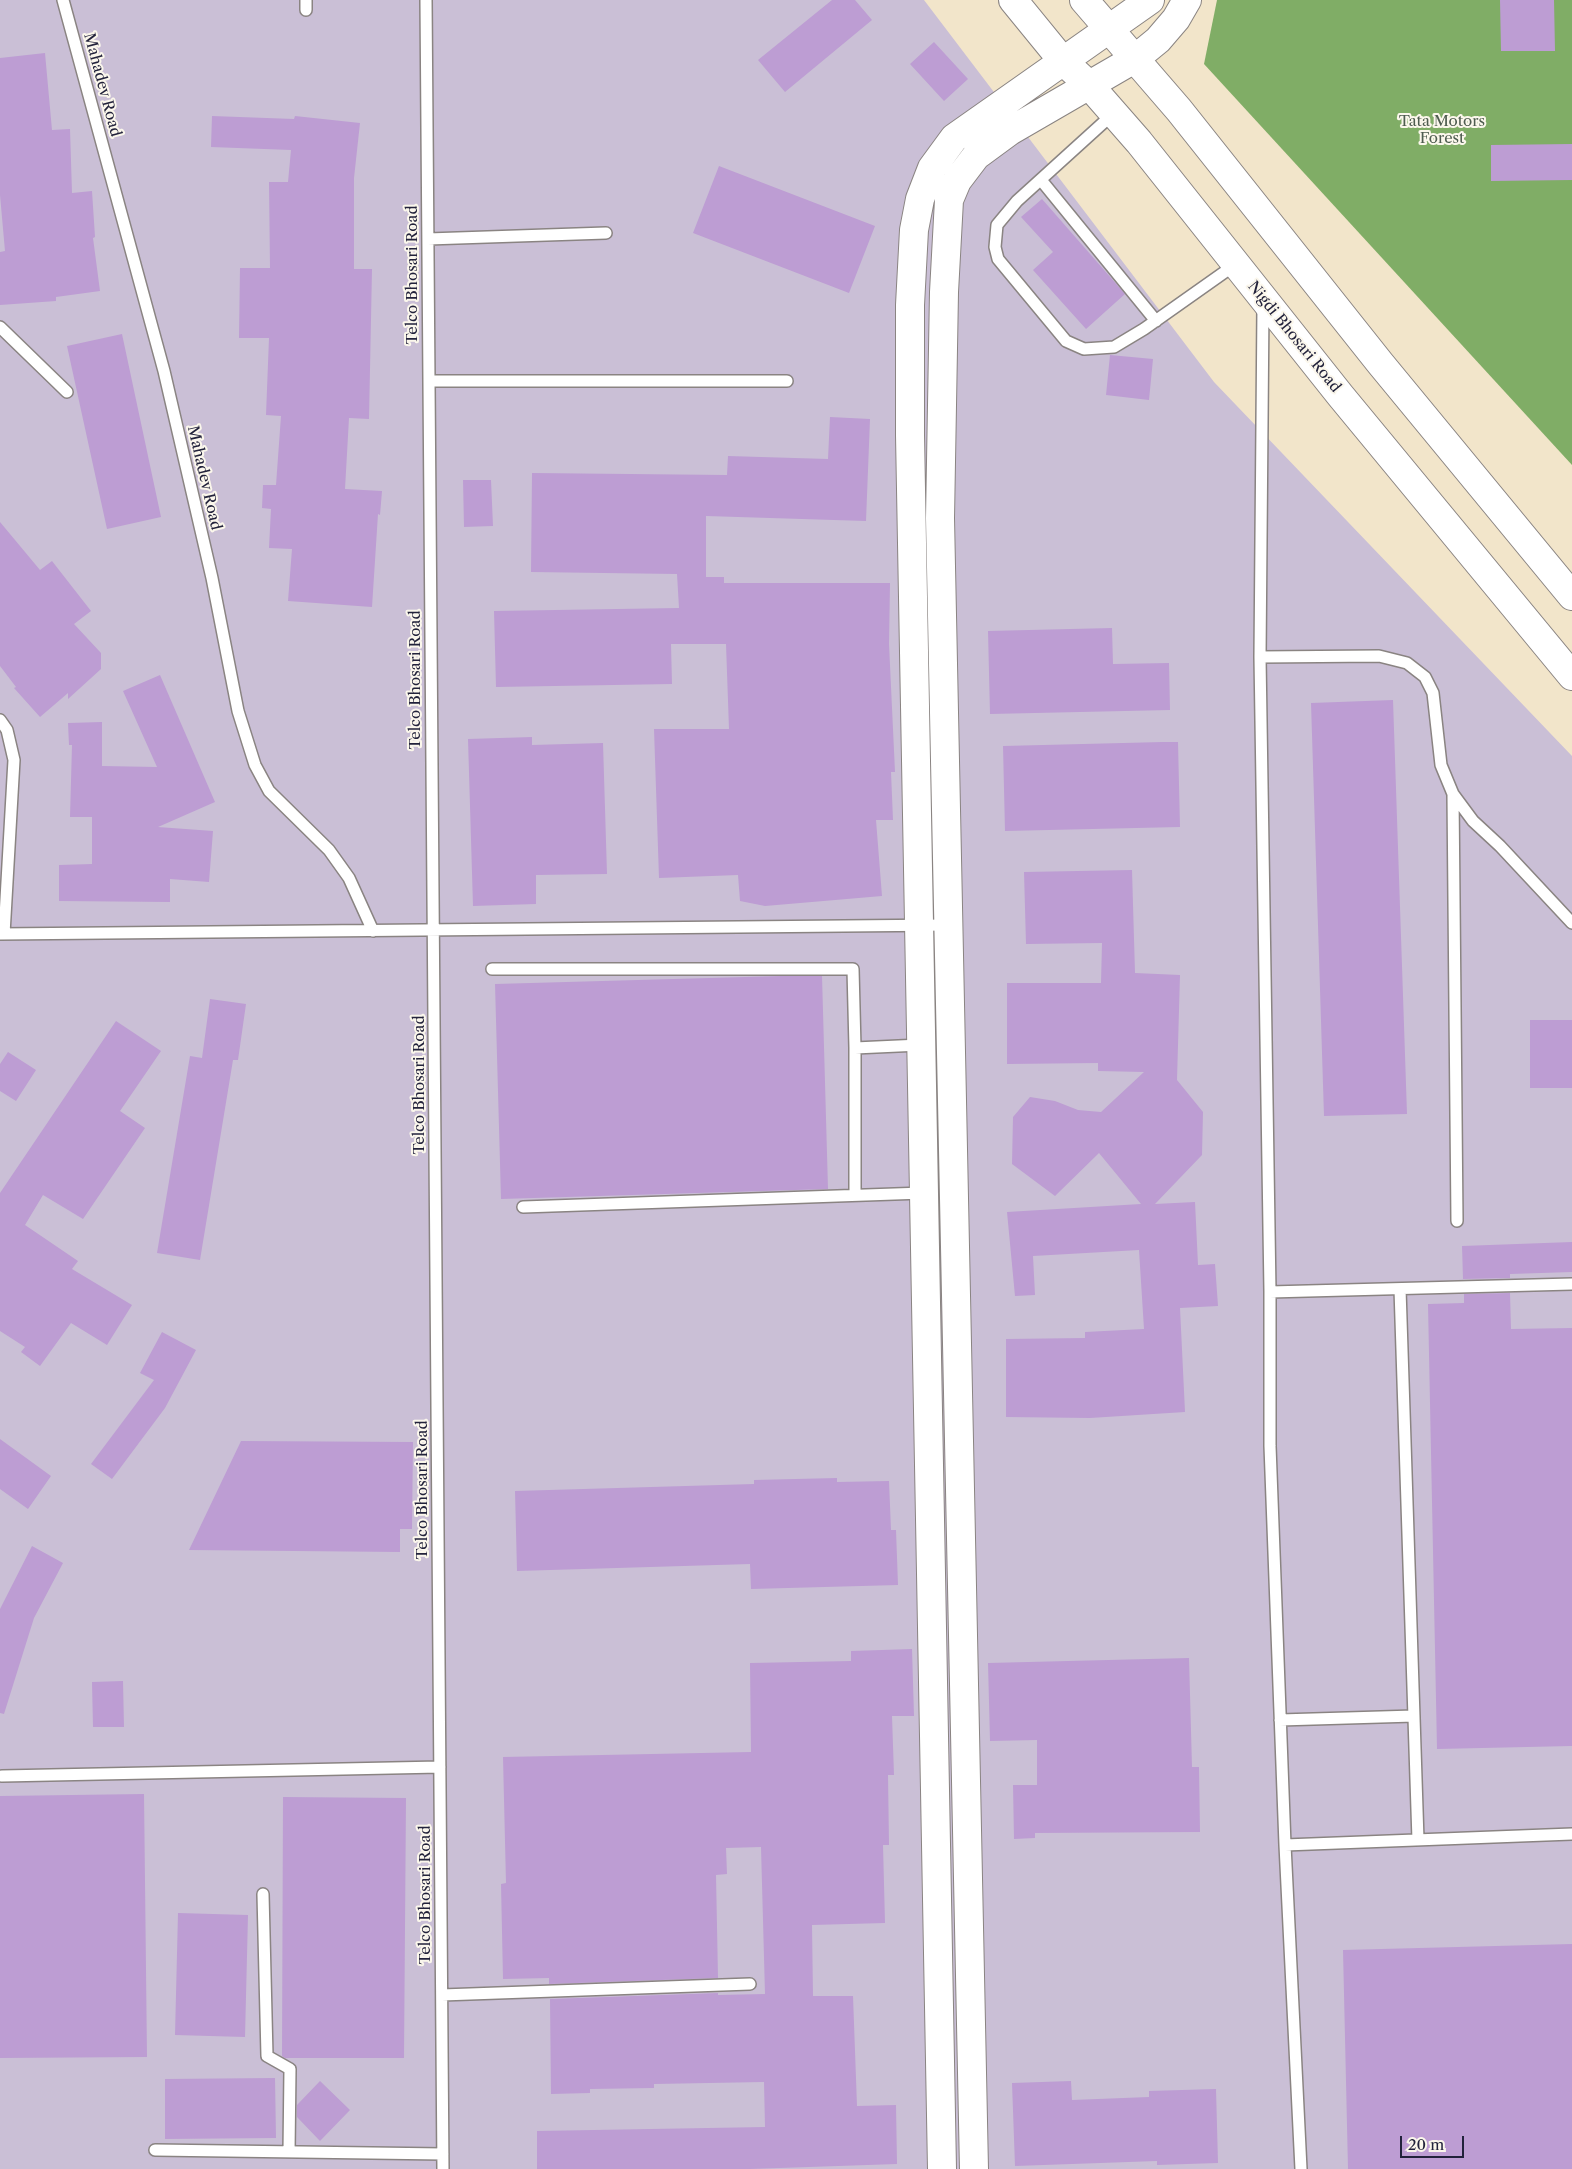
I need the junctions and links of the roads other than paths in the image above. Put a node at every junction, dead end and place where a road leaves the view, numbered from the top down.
1 (63, 0) edge
2 (426, 0) edge
3 (1014, 0) edge
4 (1084, 0) edge
5 (1150, 0) edge
6 (1187, 0) edge
7 (1109, 30) junction
8 (1136, 58) junction
9 (1062, 60) junction
10 (1090, 86) junction
11 (1114, 113) junction
12 (1041, 180) junction
13 (606, 233) dead end
14 (428, 239) junction
15 (1236, 264) junction
16 (1263, 298) junction
17 (1156, 320) junction
18 (0, 327) edge
19 (788, 380) dead end
20 (429, 381) junction
21 (67, 392) dead end
22 (1572, 596) edge
23 (1260, 658) junction
24 (1572, 676) edge
25 (0, 720) edge
26 (1453, 794) junction
27 (1572, 923) edge
28 (918, 924) junction
29 (949, 925) junction
30 (433, 930) junction
31 (373, 931) junction
32 (2, 934) edge
33 (492, 969) dead end
34 (920, 1045) junction
35 (855, 1048) junction
36 (923, 1193) junction
37 (855, 1195) junction
38 (523, 1206) dead end
39 (1458, 1221) dead end
40 (1572, 1284) edge
41 (1400, 1289) junction
42 (1270, 1292) junction
43 (1414, 1716) junction
44 (1280, 1720) junction
45 (440, 1767) junction
46 (2, 1776) dead end
47 (1572, 1834) edge
48 (1418, 1840) junction
49 (1285, 1845) junction
50 (263, 1894) dead end
51 (750, 1984) dead end
52 (442, 1995) junction
53 (155, 2150) dead end
54 (289, 2152) junction
55 (444, 2154) junction
56 (443, 2169) edge
57 (942, 2169) edge
58 (974, 2169) edge
59 (1301, 2169) edge

1 - 31 lane, Mahadev Road
2 - 14 lane, Telco Bhosari Road
3 - 9 street, Nigdi Bhosari Road
4 - 7 street
5 - 7 street
6 - 8 street
7 - 8 street
7 - 9 street
8 - 10 street
8 - 22 street
9 - 10 street, Nigdi Bhosari Road
9 - 28 street
10 - 11 street, Nigdi Bhosari Road
10 - 29 street
11 - 12 lane
11 - 15 street, Nigdi Bhosari Road
12 - 17 lane
12 - 17 lane
13 - 14 lane
14 - 20 lane, Telco Bhosari Road
15 - 16 street, Nigdi Bhosari Road
15 - 17 lane
16 - 23 lane
16 - 24 street, Nigdi Bhosari Road
18 - 21 lane
19 - 20 lane
20 - 30 lane, Telco Bhosari Road
23 - 26 lane
23 - 42 lane
25 - 32 lane
26 - 27 lane
26 - 39 lane
28 - 29 lane
28 - 30 lane
28 - 34 street
29 - 58 street
30 - 31 lane
30 - 45 lane, Telco Bhosari Road
31 - 32 lane
33 - 35 lane
34 - 35 lane
34 - 36 street
35 - 37 lane
36 - 37 lane
36 - 57 street
37 - 38 lane
40 - 41 lane
41 - 42 lane
41 - 43 lane
42 - 44 lane
43 - 44 lane
43 - 48 lane
44 - 49 lane
45 - 46 lane
45 - 52 lane, Telco Bhosari Road
47 - 48 lane
48 - 49 lane
49 - 59 lane
50 - 54 lane
51 - 52 lane
52 - 55 lane, Telco Bhosari Road
53 - 54 lane
54 - 55 lane
55 - 56 lane, Telco Bhosari Road

